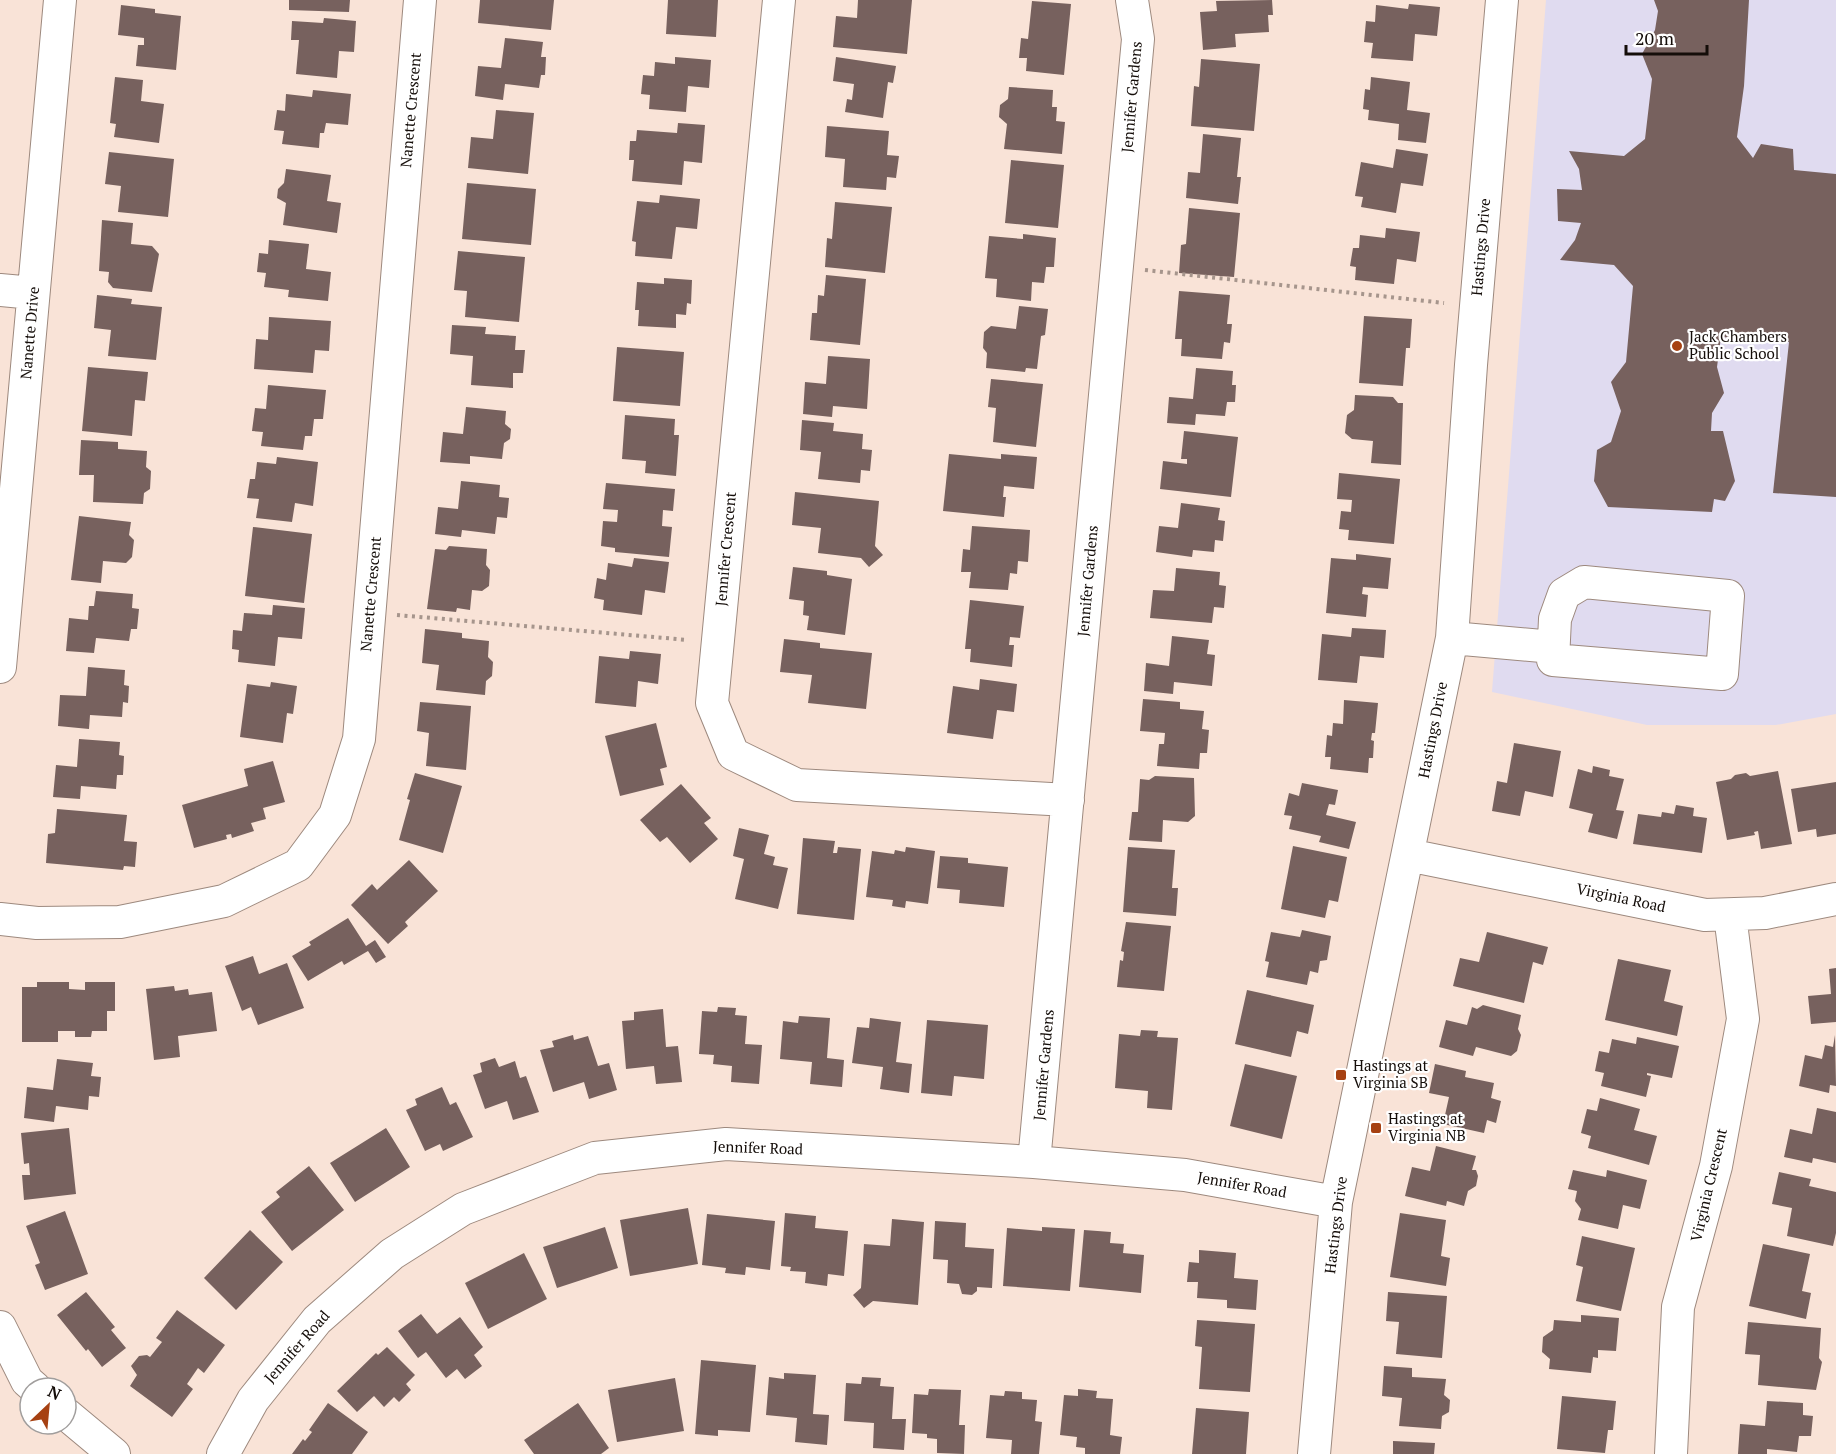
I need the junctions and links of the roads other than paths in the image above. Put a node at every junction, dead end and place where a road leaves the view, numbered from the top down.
1 (60, 0) edge
2 (420, 0) edge
3 (779, 0) edge
4 (1131, 0) edge
5 (1502, 0) edge
6 (0, 290) edge
7 (33, 293) junction
8 (1452, 638) junction
9 (1553, 647) junction
10 (0, 667) edge
11 (1068, 800) junction
12 (1408, 855) junction
13 (1836, 899) edge
14 (1730, 915) junction
15 (0, 919) edge
16 (1034, 1162) junction
17 (1335, 1202) junction
18 (0, 1327) edge
19 (24, 1376) edge
20 (78, 1424) edge
21 (114, 1454) edge
22 (223, 1454) edge
23 (1314, 1454) edge
24 (1671, 1454) edge

1 - 7 street, Nanette Drive
2 - 15 street, Nanette Crescent
3 - 11 street, Jennifer Crescent
4 - 11 street, Jennifer Gardens
5 - 8 street, Hastings Drive
6 - 7 street
7 - 10 street, Nanette Drive
8 - 9 street
8 - 12 street, Hastings Drive
9 - 9 street
11 - 16 street, Jennifer Gardens
12 - 14 street, Virginia Road
12 - 17 street, Hastings Drive
13 - 14 street, Virginia Road
14 - 24 street, Virginia Crescent
16 - 17 street, Jennifer Road
16 - 22 street, Jennifer Road
17 - 23 street, Hastings Drive
18 - 19 street
20 - 21 street

